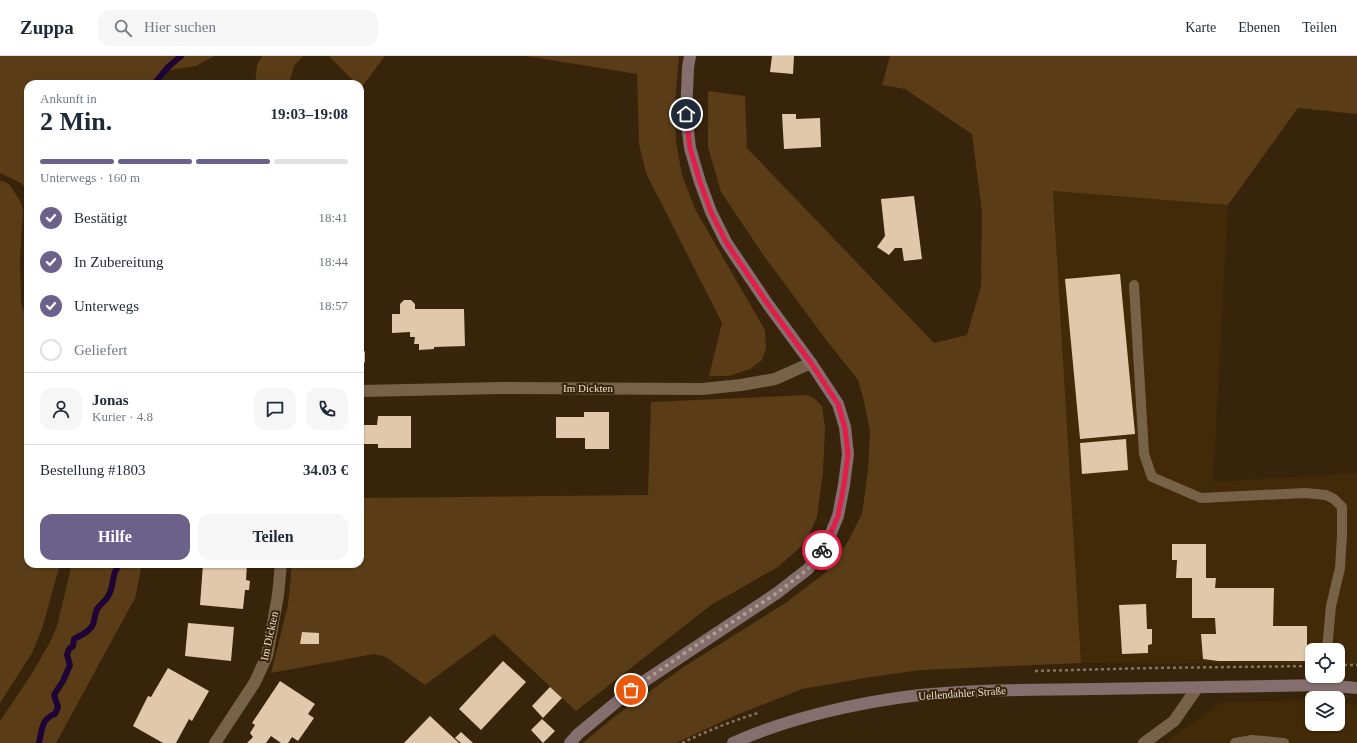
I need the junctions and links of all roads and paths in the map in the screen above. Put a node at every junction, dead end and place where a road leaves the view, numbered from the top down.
1 (690, 56) edge
2 (1134, 285) dead end
3 (811, 363) junction
4 (364, 391) edge
5 (281, 568) edge
6 (1328, 643) edge
7 (1345, 665) edge
8 (1357, 665) edge
9 (1305, 682) edge
10 (1334, 683) edge
11 (1197, 688) junction
12 (1357, 688) edge
13 (215, 743) edge
14 (570, 743) edge
15 (733, 743) edge
16 (1144, 743) edge
17 (1235, 743) edge
18 (1284, 743) edge

1 - 3 main road
2 - 6 lane
3 - 4 street, Im Dickten
3 - 14 main road
5 - 13 street, Im Dickten
7 - 8 path
9 - 11 main road, Uellendahler Straße
10 - 12 main road, Uellendahler Straße
11 - 15 main road, Uellendahler Straße
11 - 16 street
17 - 18 lane

